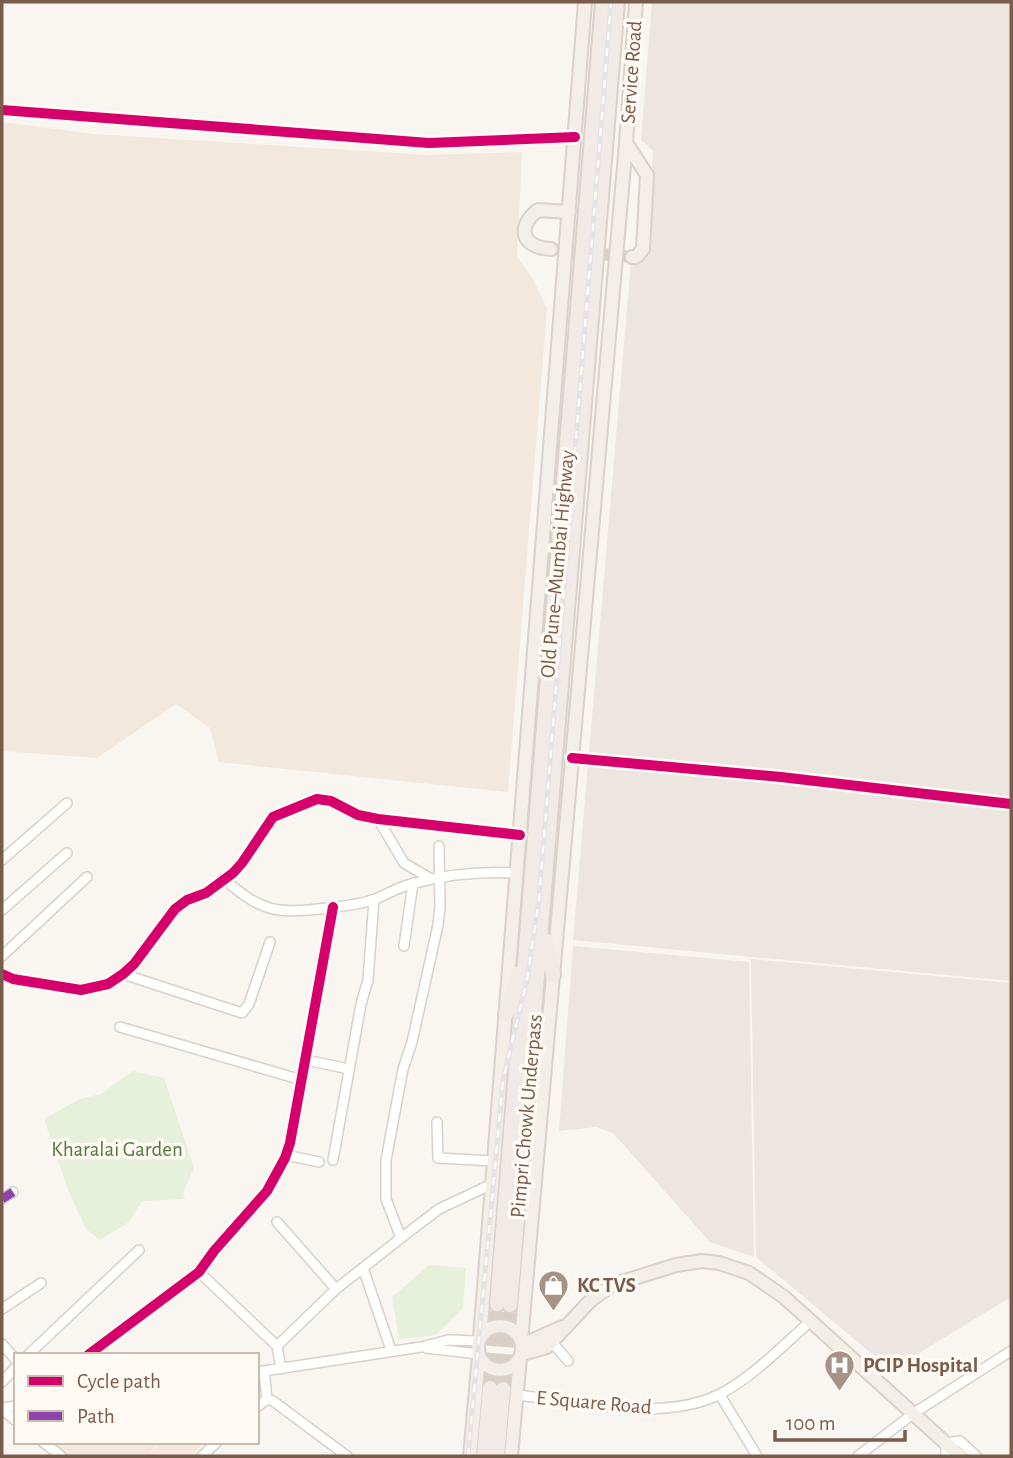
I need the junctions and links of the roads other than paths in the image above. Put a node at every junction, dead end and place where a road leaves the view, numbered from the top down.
1 (585, 2) edge
2 (636, 2) edge
3 (610, 4) edge
4 (2, 110) edge
5 (575, 137) junction
6 (626, 143) junction
7 (595, 180) junction
8 (569, 212) junction
9 (551, 249) tunnel mouth
10 (632, 257) dead end
11 (572, 758) junction
12 (67, 803) dead end
13 (1011, 804) edge
14 (378, 819) junction
15 (520, 835) junction
16 (439, 846) dead end
17 (67, 853) dead end
18 (2, 860) edge
19 (517, 873) junction
20 (87, 877) dead end
21 (223, 878) junction
22 (435, 878) junction
23 (413, 883) junction
24 (374, 900) junction
25 (333, 907) junction
26 (2, 909) edge
27 (542, 926) junction
28 (270, 942) dead end
29 (404, 946) dead end
30 (525, 950) junction
31 (2, 956) edge
32 (123, 974) junction
33 (553, 975) junction
34 (6, 976) edge
35 (2, 984) edge
36 (506, 1014) junction
37 (120, 1027) dead end
38 (306, 1060) junction
39 (349, 1069) junction
40 (302, 1080) junction
41 (438, 1122) dead end
42 (286, 1155) junction
43 (333, 1160) dead end
44 (494, 1161) junction
45 (319, 1162) dead end
46 (492, 1184) junction
47 (13, 1192) dead end
48 (2, 1199) edge
49 (277, 1222) dead end
50 (401, 1238) junction
51 (139, 1250) dead end
52 (363, 1268) junction
53 (199, 1272) junction
54 (41, 1283) dead end
55 (336, 1289) junction
56 (2, 1309) edge
57 (811, 1321) junction
58 (566, 1325) junction
59 (552, 1342) junction
60 (2, 1344) edge
61 (277, 1346) junction
62 (479, 1347) junction
63 (391, 1350) junction
64 (521, 1350) junction
65 (1011, 1350) edge
66 (30, 1353) edge
67 (92, 1353) edge
68 (14, 1358) edge
69 (568, 1361) dead end
70 (14, 1369) edge
71 (281, 1369) junction
72 (261, 1372) edge
73 (2, 1382) edge
74 (503, 1391) junction
75 (720, 1395) junction
76 (267, 1399) junction
77 (259, 1406) edge
78 (914, 1413) junction
79 (46, 1444) edge
80 (216, 1444) edge
81 (946, 1450) edge
82 (61, 1456) edge
83 (202, 1456) edge
84 (347, 1456) edge
85 (470, 1456) edge
86 (484, 1456) edge
87 (497, 1456) edge
88 (511, 1456) edge
89 (757, 1456) edge
90 (858, 1456) edge
91 (960, 1456) edge
92 (976, 1456) edge

1 - 5 main road
2 - 6 main road, Service Road
3 - 7 highway
4 - 5 street
5 - 8 main road
6 - 10 main road
6 - 11 main road, Service Road
7 - 27 highway, Old Pune–Mumbai Highway
7 - 30 highway, Old Pune–Mumbai Highway
8 - 9 main road
8 - 15 main road
11 - 13 street
11 - 33 main road, Service Road
12 - 18 street
14 - 15 street
14 - 21 street
14 - 22 street
15 - 19 main road
16 - 22 street
17 - 26 street
19 - 22 street
19 - 36 main road
20 - 31 street
21 - 25 street
21 - 32 street
22 - 23 street
22 - 50 street
23 - 24 street
23 - 29 street
24 - 25 street
24 - 39 street
25 - 38 street
27 - 30 highway, Pimpri Chowk Underpass
27 - 33 highway
28 - 32 street
30 - 36 highway
32 - 34 street
33 - 64 main road, Service Road
34 - 35 street
36 - 44 main road
37 - 40 street
38 - 39 street
38 - 40 street
39 - 43 street
40 - 42 street
41 - 44 street
42 - 45 street
42 - 53 street
44 - 46 main road
46 - 50 street
46 - 62 main road
47 - 48 street
49 - 55 street
50 - 52 street
51 - 66 street
52 - 55 street
52 - 63 street
53 - 61 street
53 - 67 street
54 - 56 street
55 - 61 street
57 - 58 main road
57 - 75 street, E Square Road
57 - 78 main road
58 - 59 main road
58 - 64 main road
59 - 64 main road
59 - 69 street
60 - 68 street
61 - 71 street
62 - 63 street
62 - 64 main road
62 - 64 main road
62 - 85 main road
63 - 71 street
64 - 74 main road
65 - 78 street
70 - 73 street
71 - 72 street
72 - 76 street
74 - 75 street, E Square Road
74 - 86 highway
74 - 87 highway
74 - 88 main road
75 - 89 street
76 - 77 street
76 - 84 street
78 - 81 main road
78 - 90 street
79 - 82 street
80 - 83 street
81 - 91 main road
81 - 92 street

